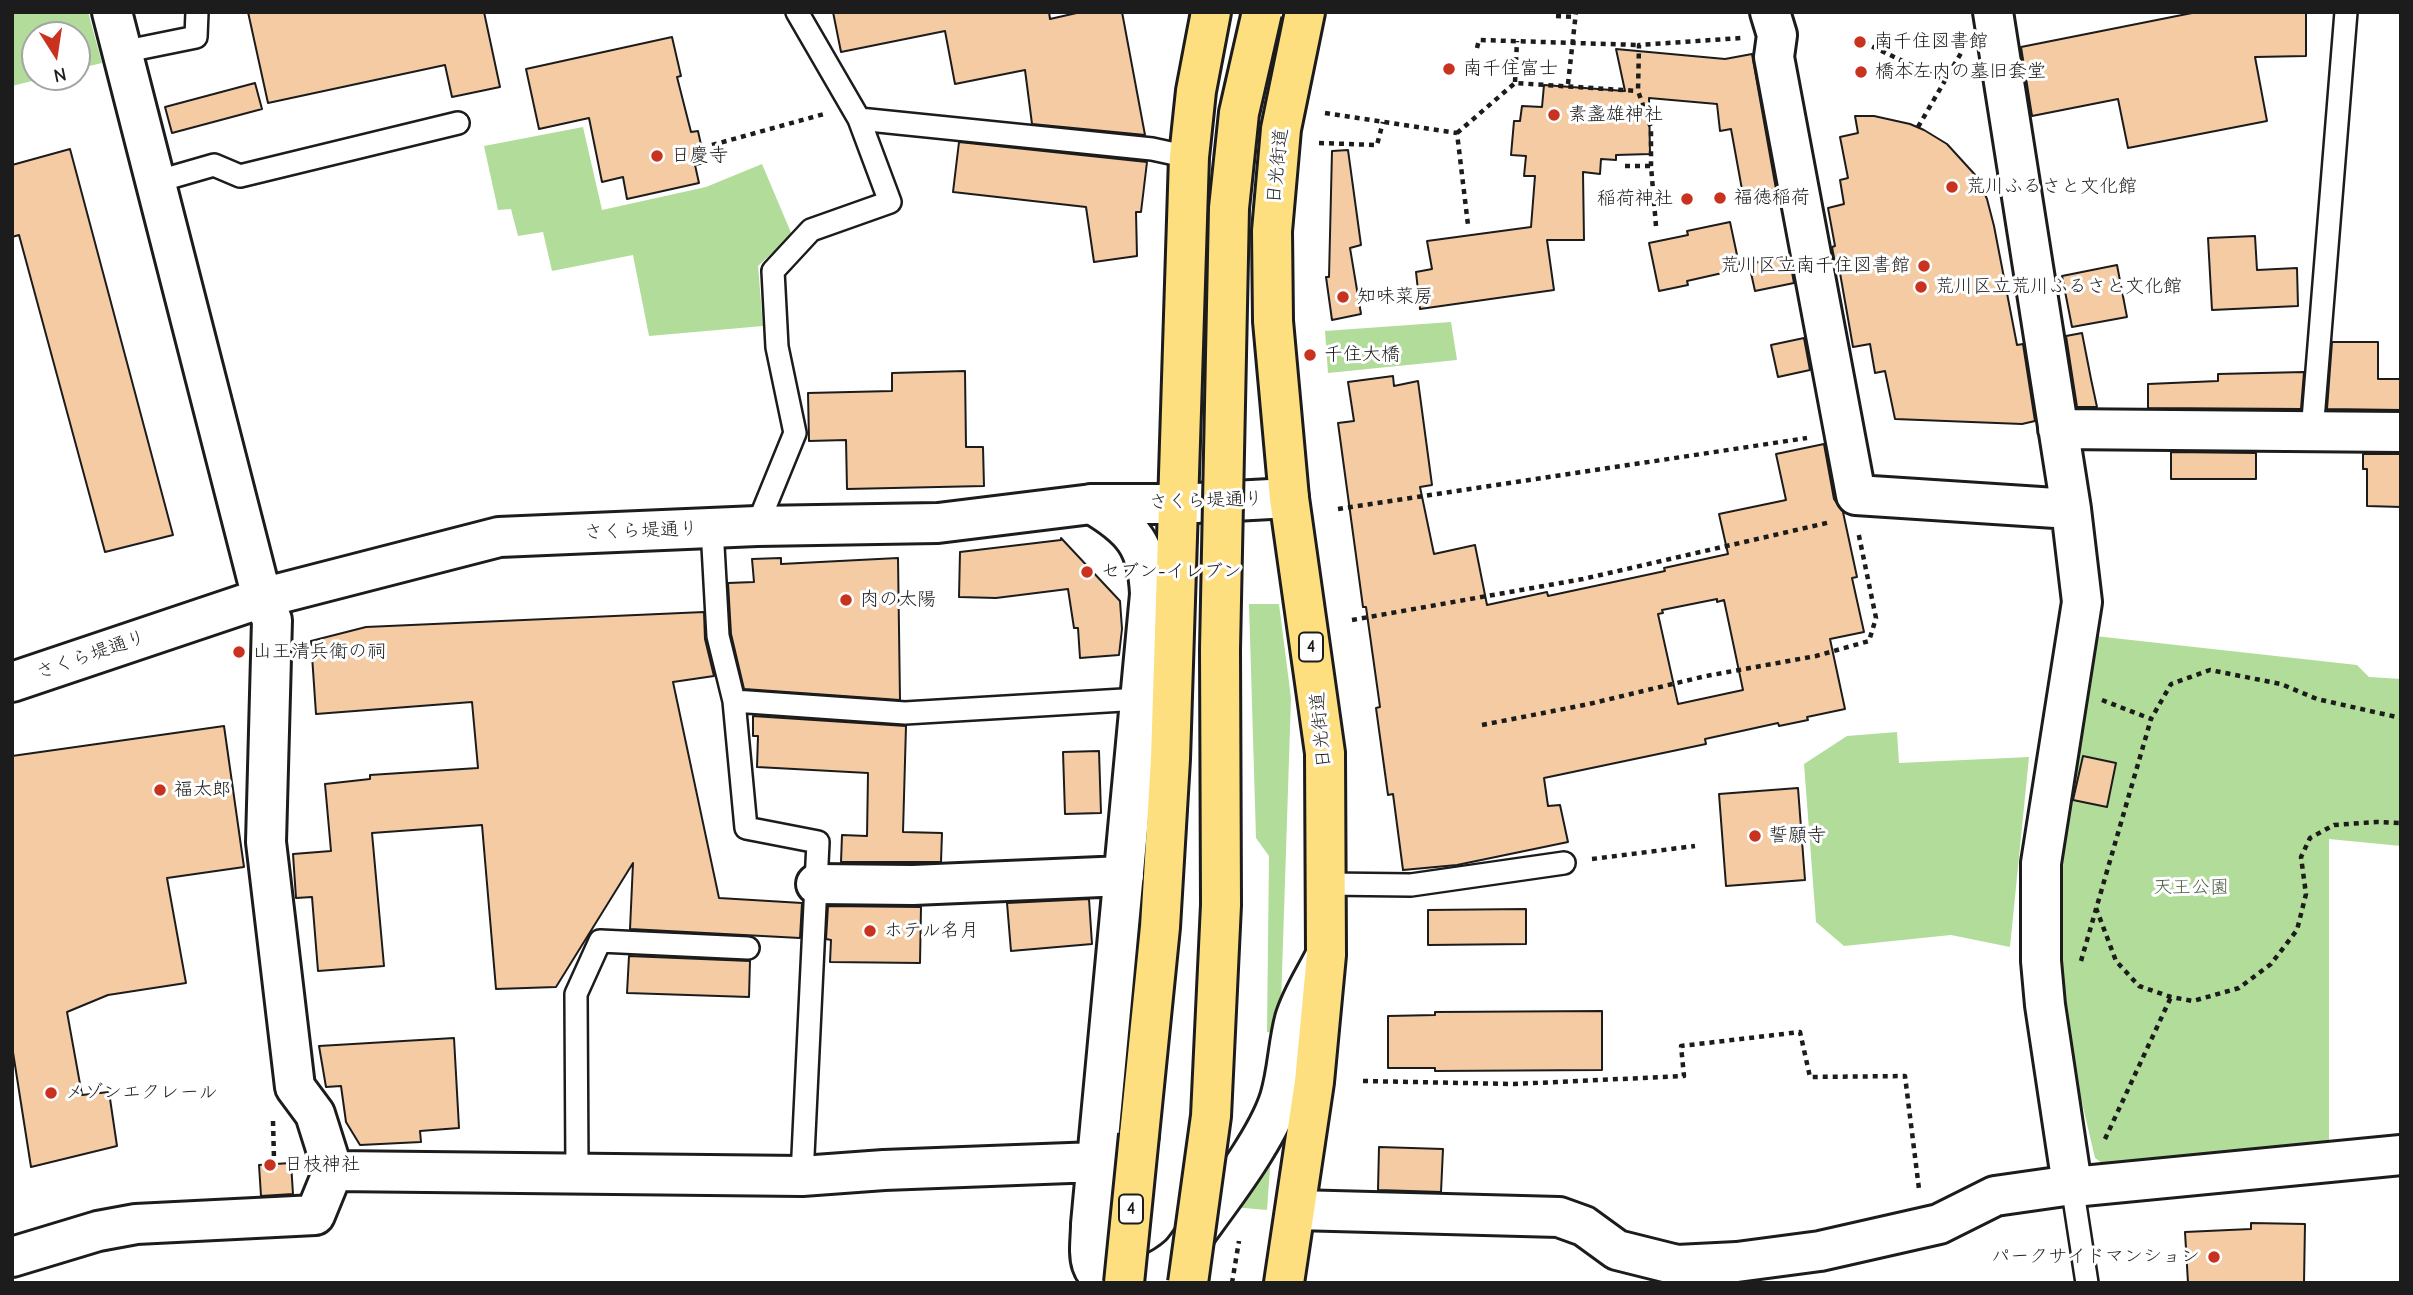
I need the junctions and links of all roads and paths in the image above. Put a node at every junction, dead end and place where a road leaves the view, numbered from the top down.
1 (112, 12) edge
2 (197, 12) edge
3 (797, 12) edge
4 (1212, 12) edge
5 (1262, 12) edge
6 (1305, 12) edge
7 (1993, 12) edge
8 (2346, 12) edge
9 (1576, 15) edge
10 (1556, 16) dead end
11 (1774, 24) edge
12 (1854, 38) dead end
13 (1517, 41) junction
14 (1572, 45) junction
15 (1639, 45) junction
16 (1966, 46) dead end
17 (1477, 48) dead end
18 (122, 52) junction
19 (1945, 81) junction
20 (1515, 83) junction
21 (1569, 85) junction
22 (1638, 91) junction
23 (855, 113) junction
24 (1325, 113) dead end
25 (1383, 122) junction
26 (458, 123) dead end
27 (1918, 127) dead end
28 (1457, 133) junction
29 (1319, 143) dead end
30 (712, 145) dead end
31 (1189, 157) junction
32 (1625, 166) dead end
33 (1651, 166) junction
34 (155, 182) junction
35 (1468, 225) dead end
36 (1656, 226) dead end
37 (2058, 429) junction
38 (1845, 432) junction
39 (2312, 432) junction
40 (2401, 432) edge
41 (1289, 498) junction
42 (1178, 504) junction
43 (1092, 505) junction
44 (1856, 506) junction
45 (1338, 509) dead end
46 (2071, 509) junction
47 (757, 526) junction
48 (712, 528) junction
49 (262, 598) junction
50 (1175, 618) junction
51 (1352, 620) dead end
52 (12, 682) edge
53 (2069, 686) junction
54 (1140, 699) junction
55 (734, 701) junction
56 (2401, 718) edge
57 (2151, 719) junction
58 (1482, 725) dead end
59 (2401, 823) edge
60 (1695, 846) dead end
61 (1564, 863) joint
62 (1124, 876) junction
63 (816, 884) junction
64 (1326, 884) junction
65 (2096, 908) junction
66 (748, 948) dead end
67 (1326, 955) junction
68 (2041, 961) junction
69 (2171, 998) junction
70 (1363, 1081) dead end
71 (2401, 1154) edge
72 (1096, 1162) junction
73 (334, 1171) junction
74 (577, 1173) junction
75 (802, 1176) junction
76 (2077, 1185) junction
77 (1932, 1189) dead end
78 (1296, 1210) junction
79 (1240, 1236) dead end
80 (12, 1257) edge
81 (1124, 1283) edge
82 (1188, 1283) edge
83 (1232, 1283) edge
84 (1284, 1283) edge
85 (2087, 1283) edge

1 - 18 street
2 - 18 lane
3 - 23 lane
4 - 31 highway, 4
5 - 82 highway, bridge
6 - 41 highway, 日光街道 / 4
7 - 37 street
8 - 39 lane
9 - 10 path
9 - 14 path
11 - 15 path
11 - 38 street
12 - 19 path
13 - 14 path
13 - 17 path
13 - 20 path
14 - 15 path
14 - 21 path
15 - 22 path
16 - 19 path
18 - 34 street
19 - 27 path
20 - 21 path
20 - 28 path
21 - 22 path
22 - 33 path
23 - 30 path
23 - 31 lane
23 - 47 lane
24 - 25 path
25 - 28 path
25 - 29 path
26 - 34 lane
28 - 35 path
31 - 42 highway, 4
32 - 33 path
33 - 36 path
34 - 49 street
37 - 39 street
37 - 46 street
38 - 44 street
38 - 45 path
39 - 40 street
41 - 42 street, さくら堤通り
41 - 64 highway, 日光街道 / 4
42 - 43 street, さくら堤通り
42 - 50 highway, 4
43 - 47 street, さくら堤通り
43 - 54 street
44 - 46 street
44 - 51 path
44 - 58 path
46 - 53 street
47 - 48 street, さくら堤通り
48 - 49 street, さくら堤通り
48 - 55 lane
49 - 52 street, さくら堤通り
49 - 73 street
50 - 54 lane
50 - 81 highway, 4, bridge
53 - 57 path
53 - 68 street
54 - 55 lane
54 - 62 street
55 - 63 lane
56 - 57 path
57 - 65 path
59 - 69 path
60 - 61 path
61 - 64 lane
62 - 63 street
62 - 72 street
63 - 75 lane
64 - 67 highway, 日光街道 / 4
65 - 68 path
65 - 69 path
66 - 74 lane
67 - 72 street
67 - 78 highway, 日光街道 / 4
68 - 76 street
69 - 76 path
70 - 77 path
71 - 76 street
72 - 75 street
73 - 74 street
73 - 80 street
74 - 75 street
76 - 78 street
76 - 85 lane
78 - 84 highway, 日光街道 / 4
79 - 83 path

